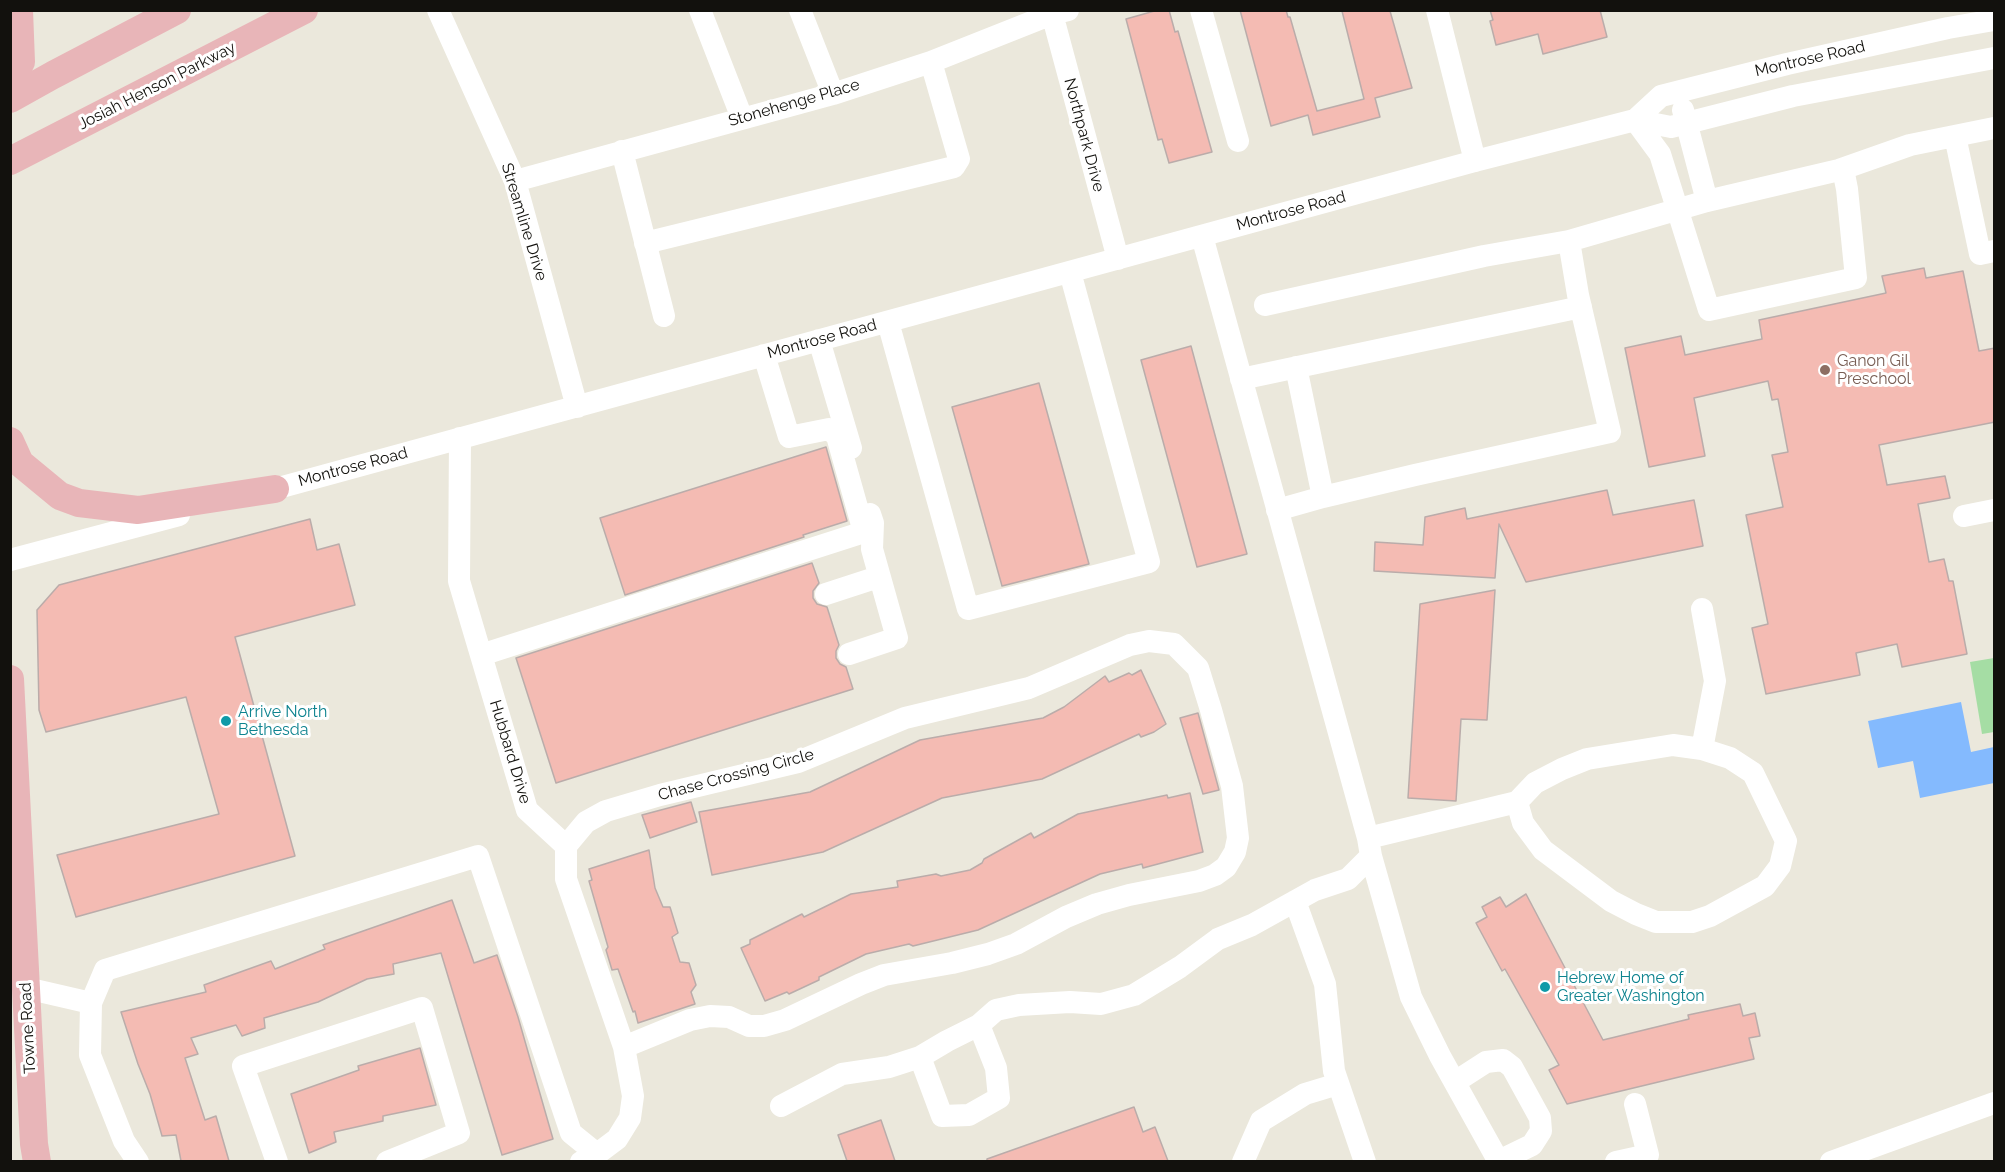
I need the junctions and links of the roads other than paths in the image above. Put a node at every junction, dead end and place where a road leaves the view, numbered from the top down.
1 (19, 10) edge
2 (177, 10) edge
3 (304, 10) edge
4 (438, 10) edge
5 (700, 10) edge
6 (800, 10) edge
7 (1201, 10) edge
8 (1437, 10) edge
9 (1057, 12) edge
10 (1995, 20) edge
11 (1995, 58) edge
12 (931, 62) junction
13 (10, 80) edge
14 (1678, 92) junction
15 (834, 94) junction
16 (10, 99) edge
17 (742, 118) junction
18 (1635, 120) junction
19 (1687, 123) junction
20 (1995, 128) edge
21 (1955, 136) junction
22 (1238, 141) dead end
23 (622, 151) junction
24 (10, 161) edge
25 (1475, 161) junction
26 (1843, 169) junction
27 (515, 181) junction
28 (1707, 201) junction
29 (1677, 209) junction
30 (1202, 236) junction
31 (1569, 241) junction
32 (645, 243) junction
33 (1995, 251) edge
34 (1118, 259) junction
35 (1070, 272) junction
36 (1265, 305) dead end
37 (1581, 307) junction
38 (664, 316) dead end
39 (888, 322) junction
40 (819, 340) junction
41 (764, 355) junction
42 (1296, 367) junction
43 (1241, 379) junction
44 (577, 406) junction
45 (460, 438) junction
46 (10, 441) edge
47 (275, 489) junction
48 (1323, 496) junction
49 (1277, 510) junction
50 (1995, 510) edge
51 (1964, 516) dead end
52 (864, 532) junction
53 (10, 561) edge
54 (868, 580) junction
55 (826, 594) dead end
56 (1702, 609) dead end
57 (886, 642) junction
58 (849, 654) dead end
59 (481, 655) junction
60 (10, 679) edge
61 (1702, 749) junction
62 (1517, 802) junction
63 (567, 846) junction
64 (1369, 847) junction
65 (1295, 901) junction
66 (26, 988) junction
67 (91, 1004) junction
68 (979, 1025) junction
69 (624, 1047) junction
70 (920, 1057) junction
71 (1455, 1082) junction
72 (1338, 1084) junction
73 (1995, 1103) edge
74 (1635, 1104) dead end
75 (781, 1106) dead end
76 (589, 1158) edge
77 (37, 1161) edge
78 (138, 1161) edge
79 (277, 1161) edge
80 (387, 1161) edge
81 (1244, 1161) edge
82 (1365, 1161) edge
83 (1499, 1161) edge
84 (1616, 1161) edge
85 (1831, 1161) edge

1 - 13 main road
2 - 16 main road
3 - 24 main road, Josiah Henson Parkway
4 - 27 street, Streamline Drive
5 - 17 street
6 - 15 street
7 - 22 street
8 - 25 street
9 - 12 street, Stonehenge Place
9 - 34 street, Northpark Drive
10 - 14 street, Montrose Road
11 - 19 street, Montrose Road
12 - 15 street, Stonehenge Place
12 - 32 street
14 - 18 street, Montrose Road
14 - 19 street
15 - 17 street, Stonehenge Place
17 - 23 street, Stonehenge Place
18 - 19 street, Montrose Road
18 - 25 street, Montrose Road
18 - 29 street
19 - 28 street
20 - 21 street
21 - 26 street
21 - 33 street
23 - 27 street, Stonehenge Place
23 - 32 street
25 - 30 street, Montrose Road
26 - 28 street
26 - 29 street
27 - 44 street, Streamline Drive
28 - 29 street
29 - 31 street
30 - 34 street, Montrose Road
30 - 43 street
31 - 36 street
31 - 37 street
32 - 38 street
34 - 35 street, Montrose Road
35 - 39 street, Montrose Road
35 - 39 street
37 - 42 street
37 - 48 street
39 - 40 street, Montrose Road
40 - 41 street, Montrose Road
40 - 57 street
41 - 44 street, Montrose Road
41 - 52 street
42 - 43 street
42 - 48 street
43 - 49 street
44 - 45 street, Montrose Road
45 - 47 street, Montrose Road
45 - 59 street, Hubbard Drive
46 - 47 main road
47 - 53 street, Montrose Road
48 - 49 street
49 - 64 street
50 - 51 street
52 - 54 street
52 - 59 street
54 - 55 street
54 - 57 street
56 - 61 street
57 - 58 street
59 - 63 street, Hubbard Drive
60 - 66 main road, Towne Road
61 - 62 street
61 - 62 street
62 - 64 street
63 - 69 street
63 - 69 street, Chase Crossing Circle
64 - 65 street
64 - 71 street
65 - 68 street
65 - 72 street
66 - 67 street
66 - 77 main road, Towne Road
67 - 76 street
67 - 78 street
68 - 70 street
68 - 70 street
69 - 76 street
70 - 75 street
71 - 83 street
71 - 83 street
72 - 81 street
72 - 82 street
73 - 85 street
74 - 84 street
79 - 80 street

